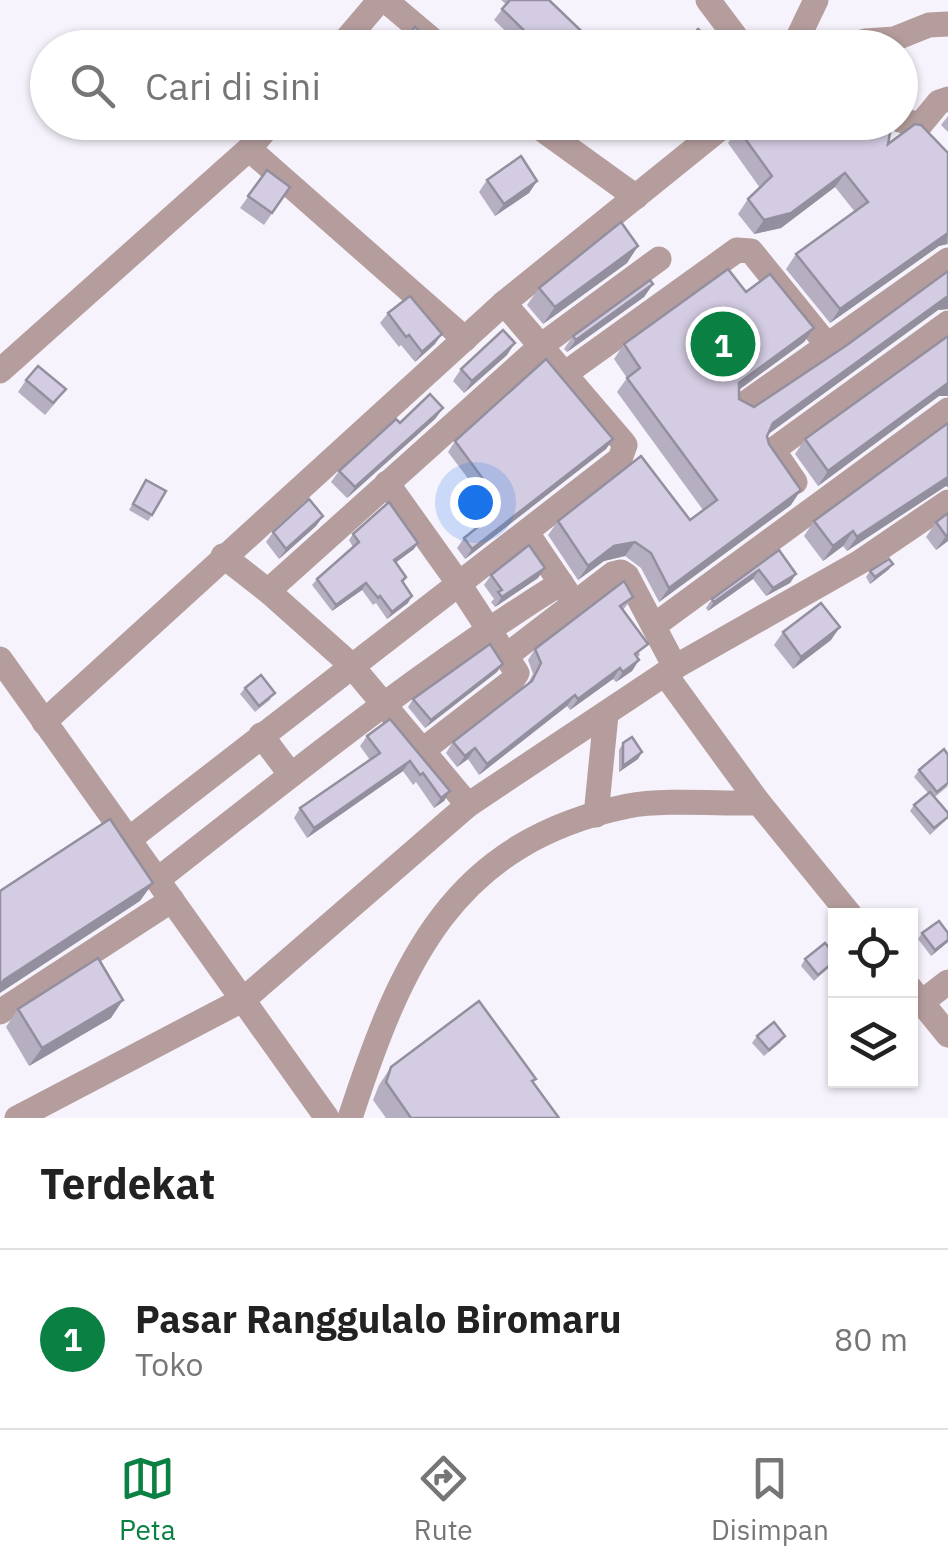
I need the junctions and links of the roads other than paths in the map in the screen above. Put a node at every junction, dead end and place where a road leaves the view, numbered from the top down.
1 (383, 0) edge
2 (708, 0) edge
3 (816, 0) edge
4 (948, 24) edge
5 (355, 30) edge
6 (420, 30) edge
7 (730, 30) edge
8 (802, 30) edge
9 (916, 30) edge
10 (948, 99) edge
11 (918, 116) edge
12 (918, 129) edge
13 (257, 140) edge
14 (557, 140) edge
15 (706, 140) edge
16 (939, 146) edge
17 (250, 148) junction
18 (636, 198) junction
19 (659, 259) dead end
20 (948, 260) edge
21 (504, 303) junction
22 (948, 323) edge
23 (465, 339) junction
24 (542, 345) junction
25 (828, 346) junction
26 (0, 371) edge
27 (566, 373) junction
28 (742, 405) edge
29 (948, 410) edge
30 (387, 483) junction
31 (948, 502) edge
32 (814, 509) junction
33 (527, 533) junction
34 (223, 556) junction
35 (560, 582) junction
36 (459, 584) junction
37 (268, 591) junction
38 (575, 605) junction
39 (655, 625) junction
40 (486, 629) junction
41 (506, 656) junction
42 (0, 659) edge
43 (350, 664) junction
44 (670, 671) junction
45 (384, 702) junction
46 (606, 715) junction
47 (44, 722) junction
48 (260, 735) junction
49 (423, 750) junction
50 (291, 775) junction
51 (759, 803) junction
52 (468, 805) junction
53 (596, 815) junction
54 (128, 840) junction
55 (164, 890) junction
56 (844, 908) edge
57 (948, 982) edge
58 (918, 994) edge
59 (918, 998) edge
60 (244, 999) junction
61 (0, 1012) edge
62 (948, 1035) edge
63 (16, 1118) edge
64 (327, 1118) edge
65 (350, 1118) edge

1 - 5 street
1 - 6 street
2 - 7 street
3 - 8 street
4 - 9 street
10 - 11 street
12 - 16 street
13 - 17 street
14 - 18 street
15 - 18 street
17 - 23 street
17 - 26 street
18 - 21 street
19 - 24 street
20 - 25 street
21 - 23 street
21 - 24 street
22 - 32 street
23 - 34 street
24 - 27 street
24 - 30 street
25 - 27 street
25 - 28 street
27 - 33 street
29 - 32 street
30 - 36 street
30 - 37 street
31 - 44 street
32 - 39 street
33 - 35 street
33 - 36 street
34 - 37 street
34 - 47 street
35 - 38 street
35 - 40 street
36 - 40 street
36 - 43 street
37 - 43 street
38 - 39 street
38 - 41 street
39 - 44 street
40 - 41 street
40 - 45 street
41 - 49 street
42 - 47 street
43 - 45 street
43 - 48 street
44 - 46 street
44 - 51 street
45 - 49 street
45 - 50 street
46 - 52 street
46 - 53 street
47 - 54 street
48 - 50 street
48 - 54 street
49 - 52 street
50 - 55 street
51 - 53 street
51 - 56 street
52 - 60 street
53 - 65 street
54 - 55 street
55 - 60 street
55 - 61 street
57 - 58 street
59 - 62 street
60 - 63 street
60 - 64 street

